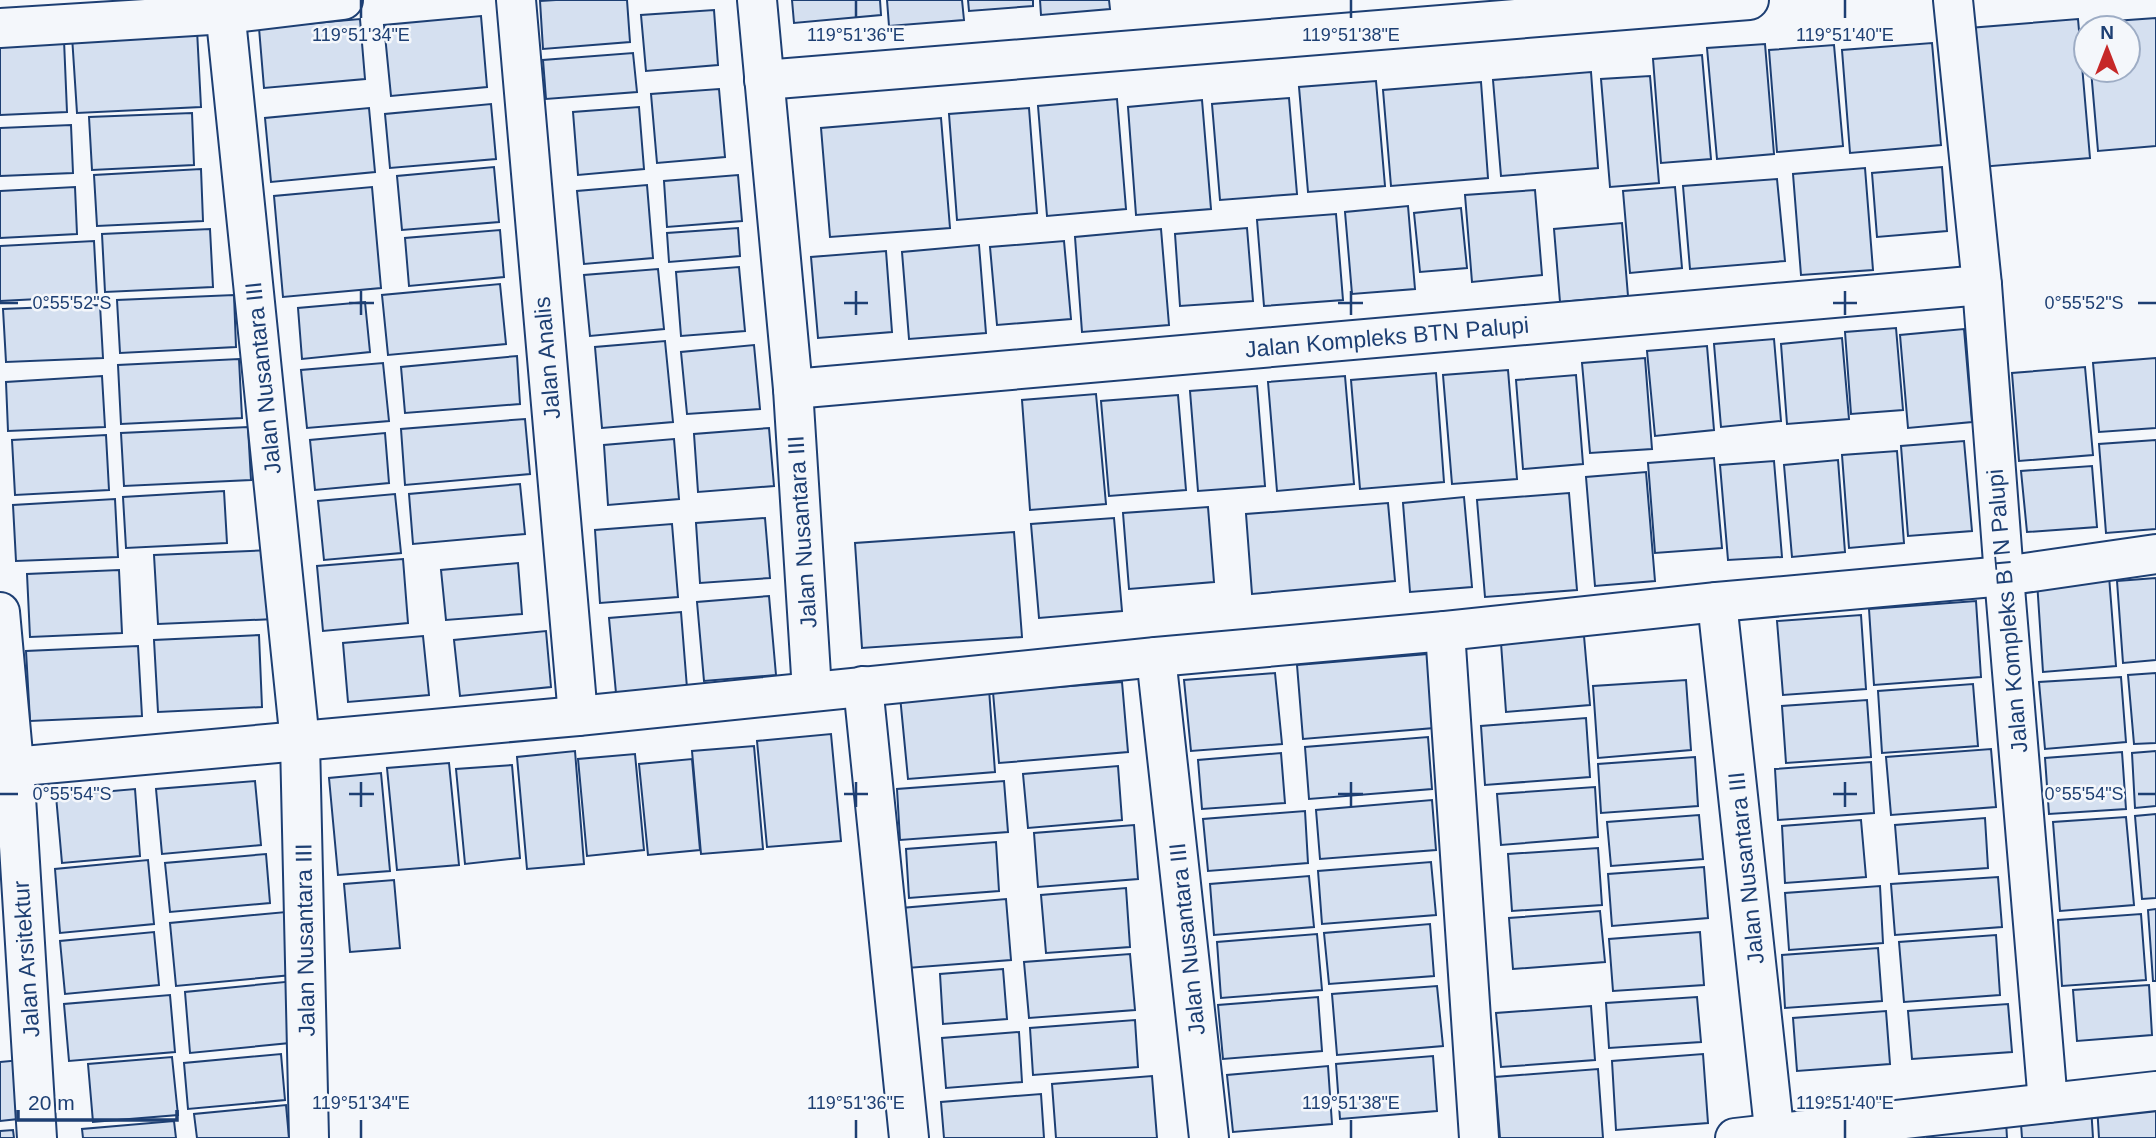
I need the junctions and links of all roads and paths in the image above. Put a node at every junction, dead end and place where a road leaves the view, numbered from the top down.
1 (343, 0) edge
2 (516, 0) edge
3 (757, 0) edge
4 (1749, 0) edge
5 (1953, 0) edge
6 (225, 7) edge
7 (0, 28) edge
8 (764, 80) junction
9 (1982, 285) junction
10 (793, 389) junction
11 (2156, 554) edge
12 (2004, 576) junction
13 (1717, 602) junction
14 (0, 612) edge
15 (1445, 631) junction
16 (1156, 657) junction
17 (863, 686) junction
18 (812, 691) junction
19 (578, 716) junction
20 (300, 742) junction
21 (7, 766) edge
22 (2156, 1091) edge
23 (2048, 1103) junction
24 (1775, 1136) edge
25 (37, 1138) edge
26 (309, 1138) edge
27 (909, 1138) edge
28 (1209, 1138) edge
29 (1479, 1138) edge
30 (1735, 1138) edge

1 - 6 street
2 - 19 street, Jalan Analis
3 - 8 street
4 - 8 street
5 - 9 street, Jalan Kompleks BTN Palupi
6 - 7 street
6 - 20 street, Jalan Nusantara III
8 - 10 street, Jalan Nusantara III
9 - 10 street, Jalan Kompleks BTN Palupi
9 - 12 street, Jalan Kompleks BTN Palupi
10 - 18 street, Jalan Nusantara III
11 - 12 street
12 - 13 street
12 - 23 street, Jalan Kompleks BTN Palupi
13 - 15 street
13 - 24 street, Jalan Nusantara III
14 - 21 street, Jalan Arsitektur
15 - 16 street
15 - 29 street
16 - 17 street
16 - 28 street, Jalan Nusantara III
17 - 18 street
17 - 27 street
18 - 19 street
19 - 20 street
20 - 21 street
20 - 26 street, Jalan Nusantara III
21 - 25 street, Jalan Arsitektur
22 - 23 street
23 - 24 street
24 - 30 street

